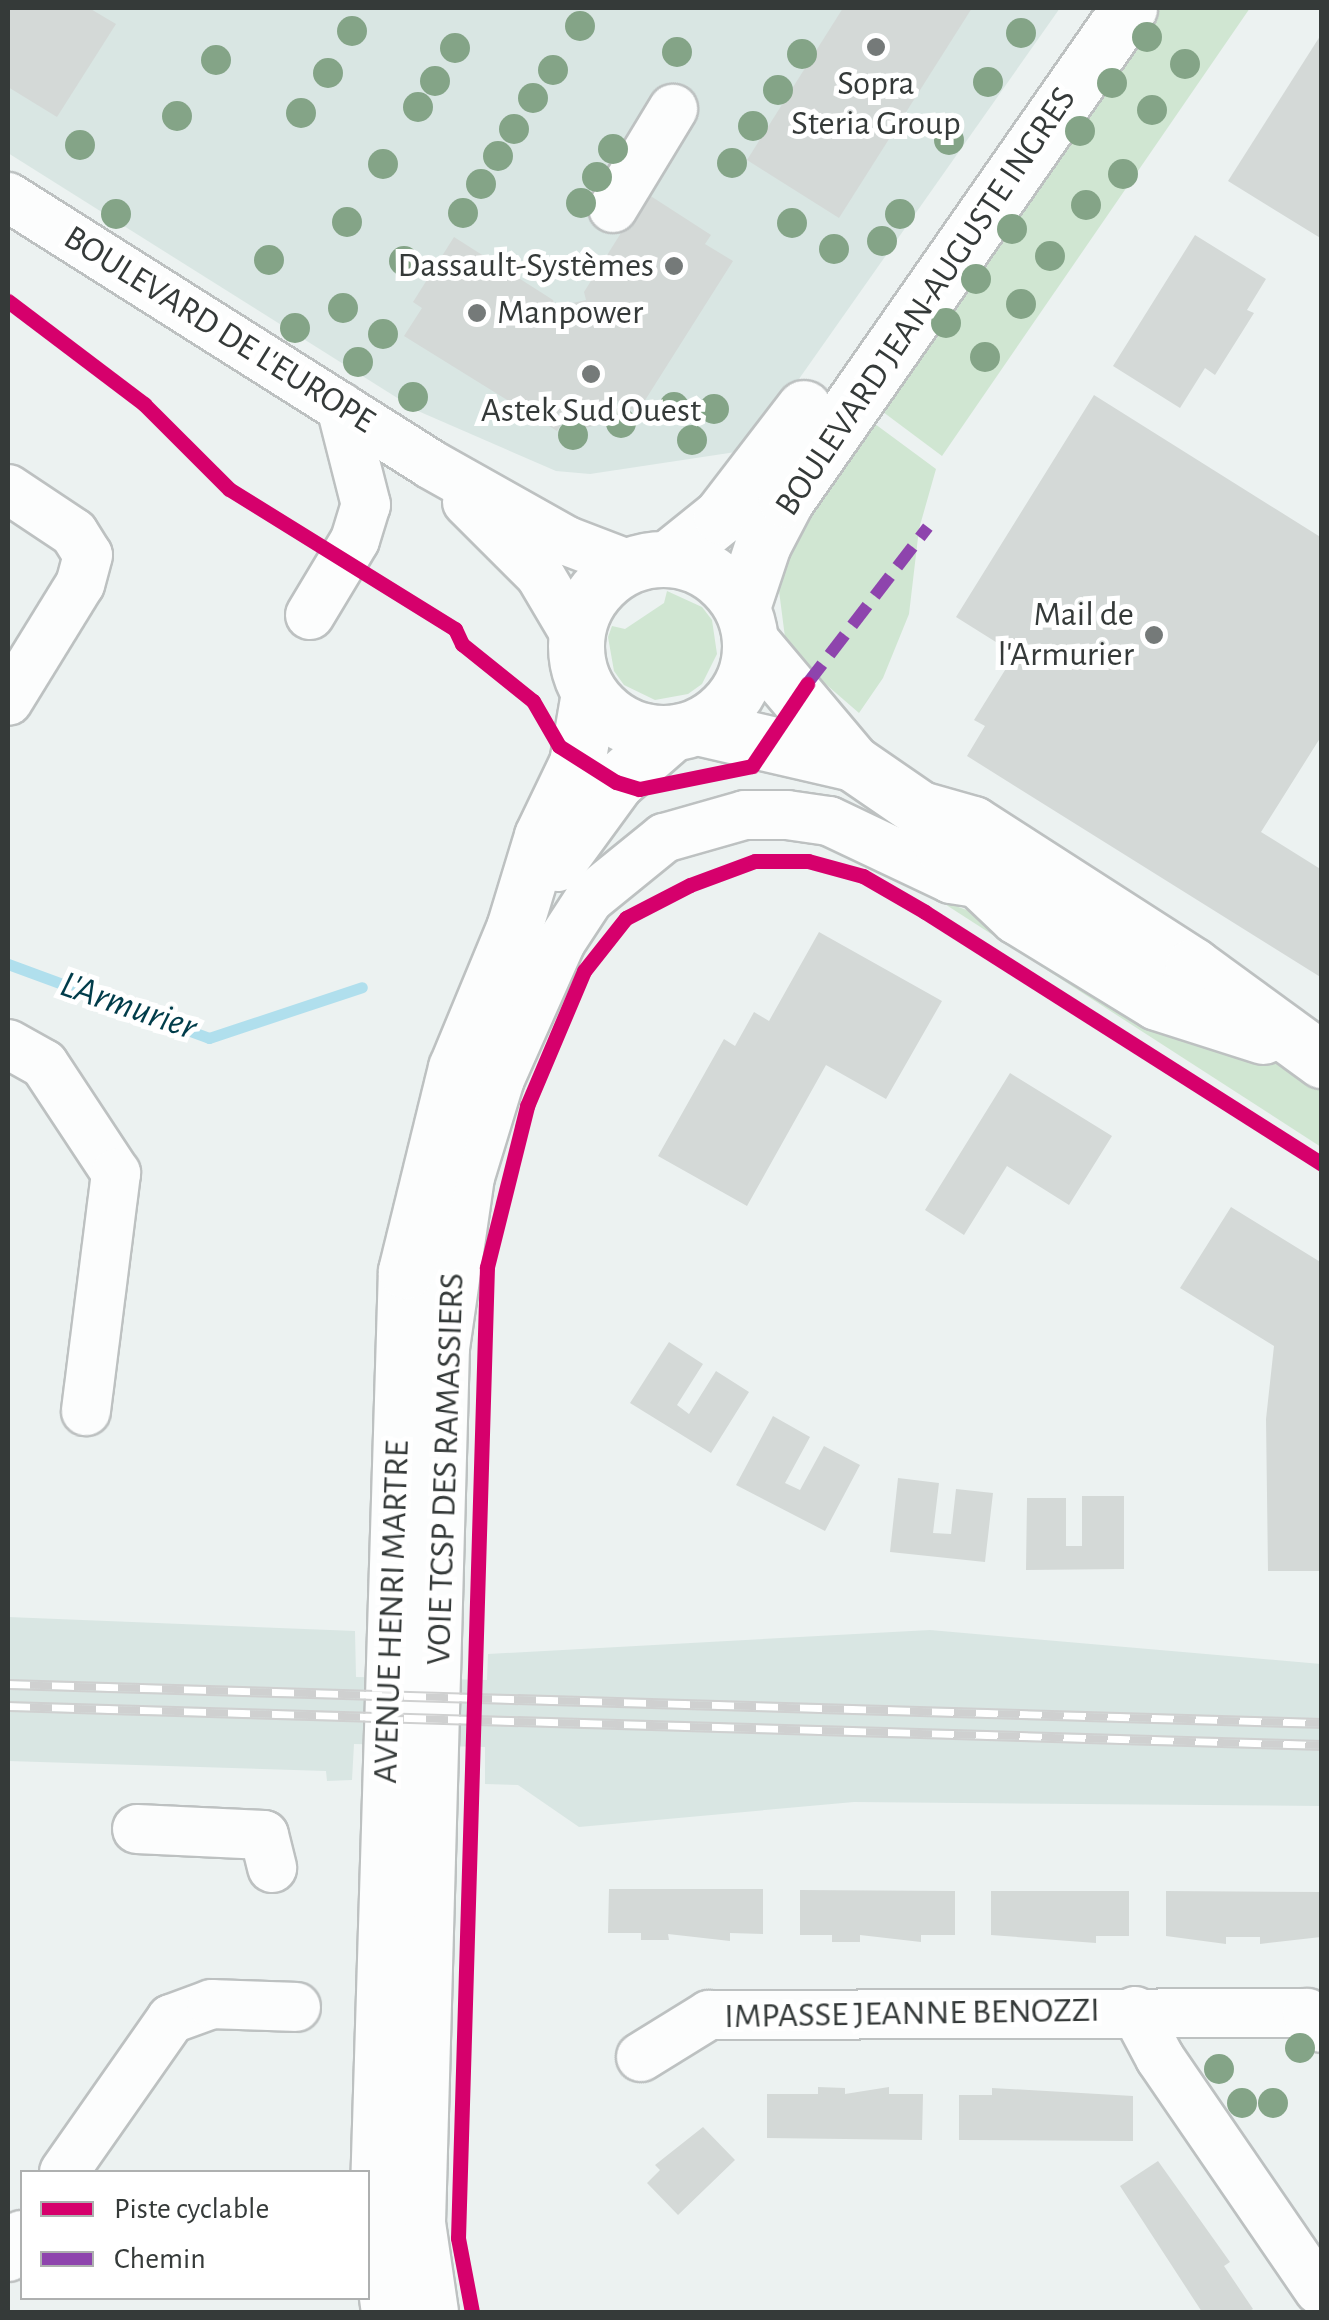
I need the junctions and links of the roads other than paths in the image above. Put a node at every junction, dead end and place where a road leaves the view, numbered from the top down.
1 (1082, 8) edge
2 (1129, 8) edge
3 (673, 108) dead end
4 (8, 197) edge
5 (613, 208) dead end
6 (341, 407) junction
7 (430, 464) junction
8 (8, 488) edge
9 (650, 561) junction
10 (310, 615) dead end
11 (746, 624) junction
12 (576, 636) junction
13 (590, 693) junction
14 (8, 701) edge
15 (684, 730) junction
16 (853, 764) junction
17 (920, 808) junction
18 (977, 883) junction
19 (514, 928) junction
20 (8, 1044) edge
21 (1310, 1054) edge
22 (86, 1411) dead end
23 (138, 1828) dead end
24 (272, 1868) dead end
25 (296, 2007) dead end
26 (1135, 2011) junction
27 (1322, 2028) edge
28 (641, 2057) dead end
29 (65, 2170) edge
30 (1320, 2294) edge
31 (389, 2312) edge
32 (434, 2312) edge

1 - 9 main road, BOULEVARD JEAN-AUGUSTE INGRES
2 - 11 main road, BOULEVARD JEAN-AUGUSTE INGRES
3 - 5 street
4 - 6 street, BOULEVARD DE L'EUROPE
6 - 7 street, BOULEVARD DE L'EUROPE
6 - 10 street
7 - 9 street, BOULEVARD DE L'EUROPE
7 - 12 street, BOULEVARD DE L'EUROPE
8 - 14 street
9 - 11 main road
9 - 12 main road
11 - 15 main road
11 - 16 main road
12 - 13 main road
13 - 15 main road
13 - 19 main road, AVENUE HENRI MARTRE
15 - 16 main road
15 - 19 main road, AVENUE HENRI MARTRE
16 - 17 main road
17 - 18 main road
17 - 21 main road
18 - 21 main road
18 - 32 street, VOIE TCSP DES RAMASSIERS
19 - 31 main road, AVENUE HENRI MARTRE
20 - 22 street
23 - 24 street
25 - 29 street
26 - 27 street, IMPASSE JEANNE BENOZZI
26 - 28 street, IMPASSE JEANNE BENOZZI
26 - 30 street, IMPASSE JEANNE BENOZZI

